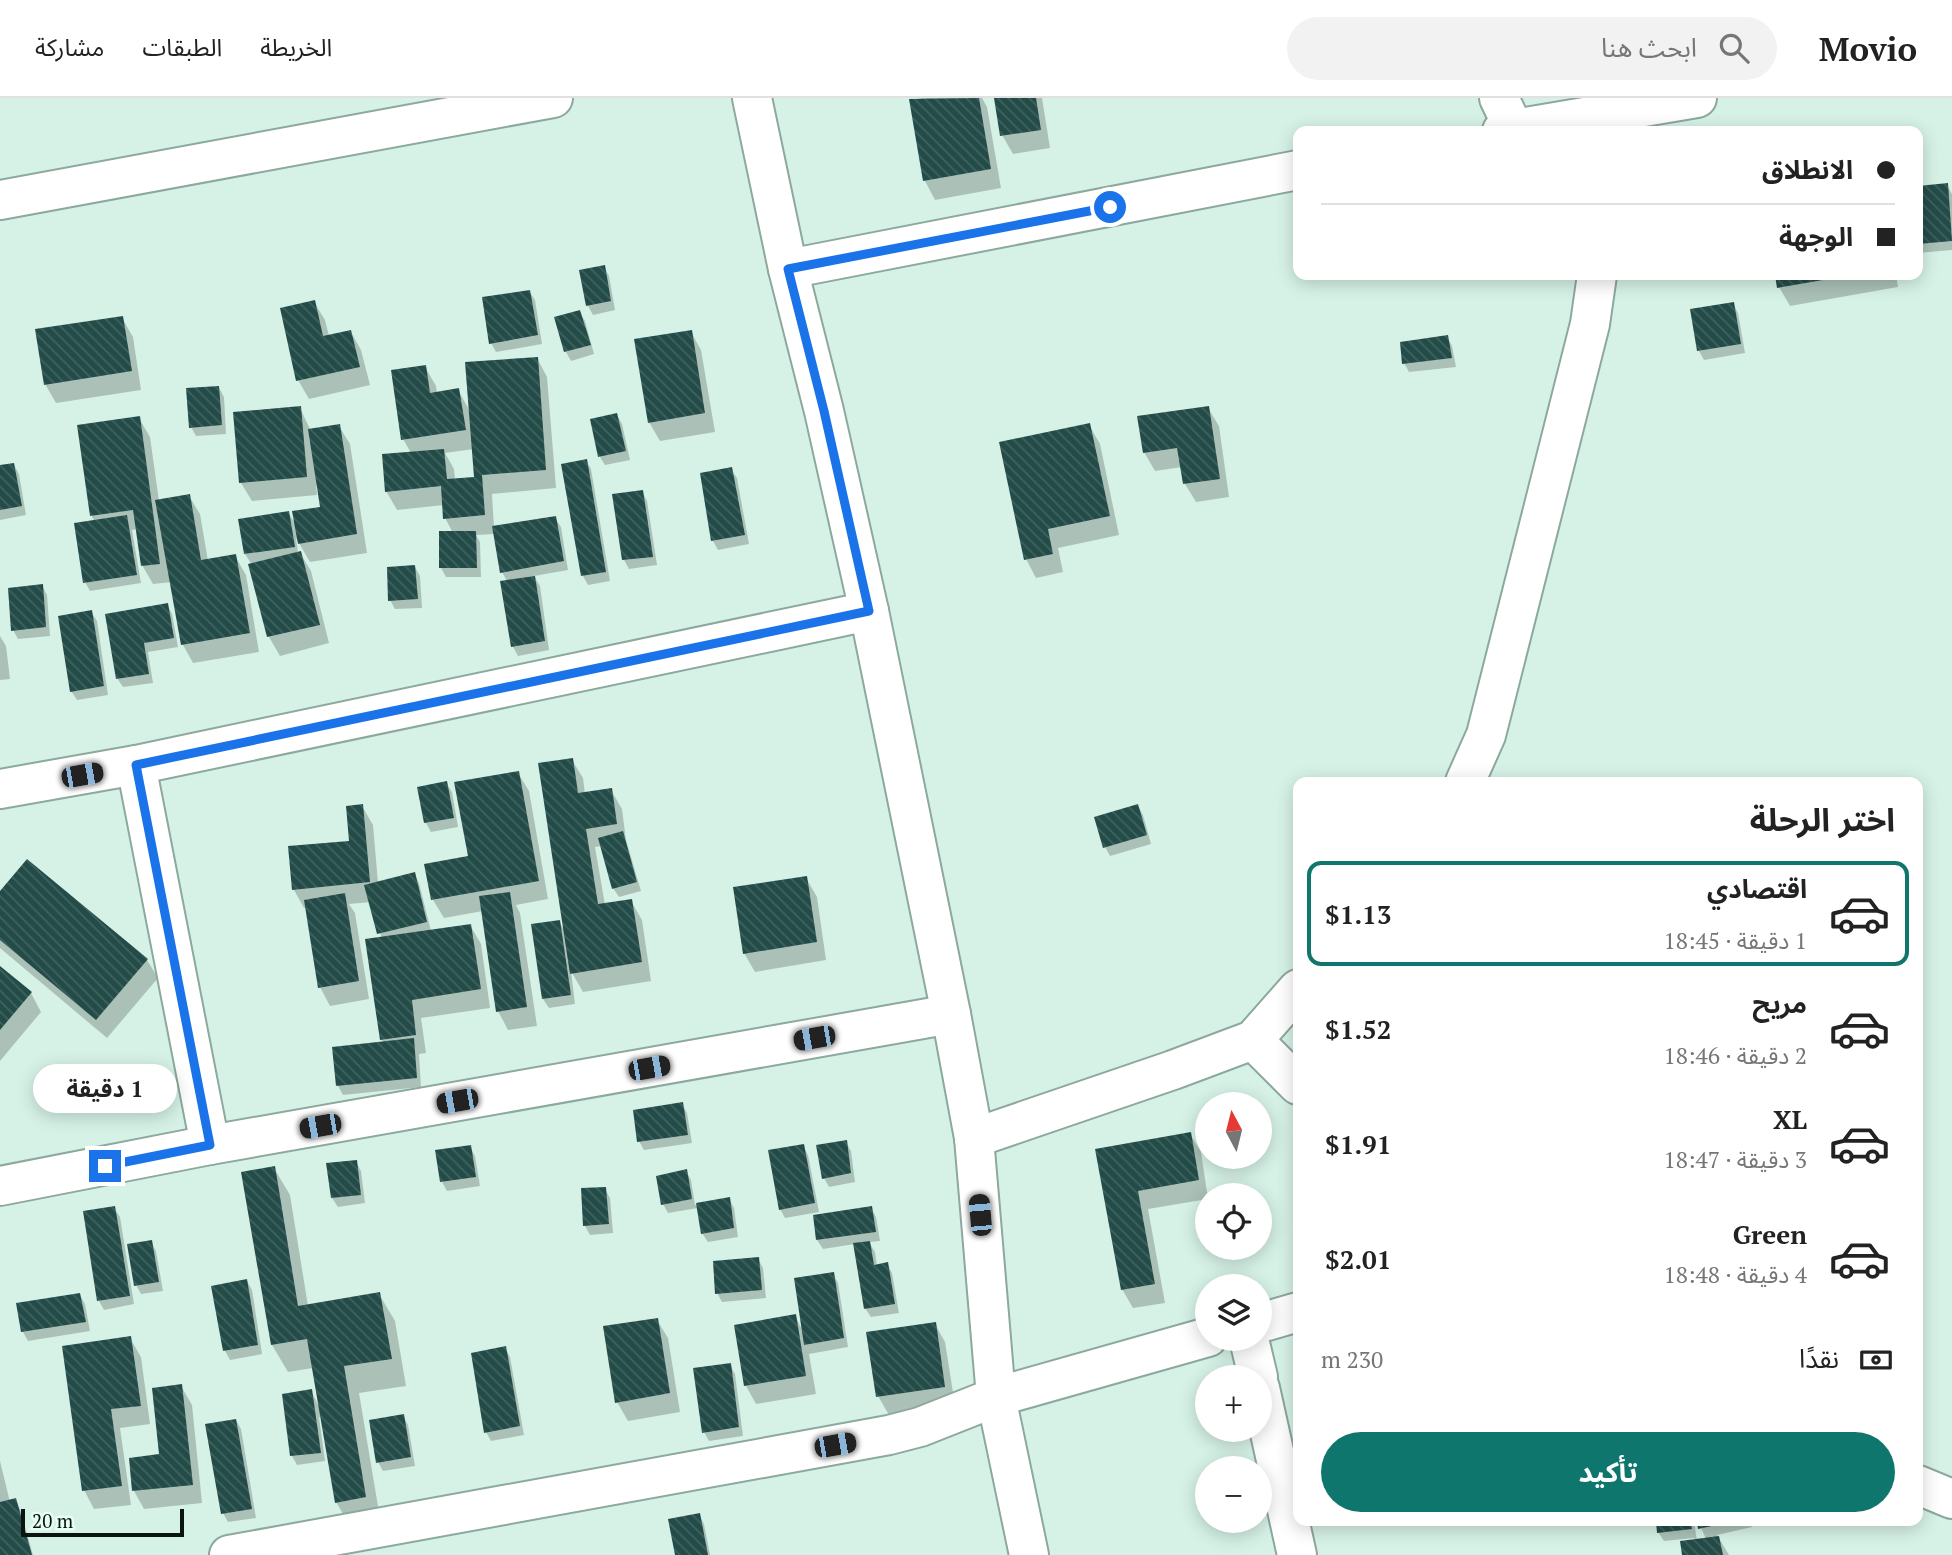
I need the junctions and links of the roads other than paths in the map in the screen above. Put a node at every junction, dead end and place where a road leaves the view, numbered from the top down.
1 (553, 98) edge
2 (752, 98) edge
3 (1697, 98) edge
4 (1505, 119) edge
5 (1618, 122) edge
6 (1293, 171) edge
7 (0, 200) edge
8 (788, 269) junction
9 (1596, 280) edge
10 (869, 611) junction
11 (136, 765) junction
12 (1467, 777) edge
13 (0, 789) edge
14 (1293, 995) edge
15 (951, 1014) junction
16 (1252, 1040) junction
17 (1293, 1080) edge
18 (974, 1138) junction
19 (210, 1145) junction
20 (0, 1186) edge
21 (1293, 1313) edge
22 (1272, 1320) edge
23 (1195, 1341) edge
24 (996, 1397) junction
25 (1272, 1442) edge
26 (1923, 1487) edge
27 (1952, 1499) edge
28 (293, 1550) edge
29 (229, 1555) edge
30 (1029, 1555) edge
31 (1297, 1555) edge

1 - 7 street
2 - 8 street
3 - 5 street
4 - 5 street
6 - 8 street
8 - 10 street
9 - 12 street
10 - 11 street
10 - 15 street
11 - 13 street
11 - 19 street
14 - 16 street
15 - 18 street
15 - 19 street
16 - 17 street
16 - 18 street
18 - 24 street
19 - 20 street
21 - 22 street
23 - 24 street
24 - 28 street
24 - 30 street
25 - 31 street
26 - 27 street
28 - 29 street

